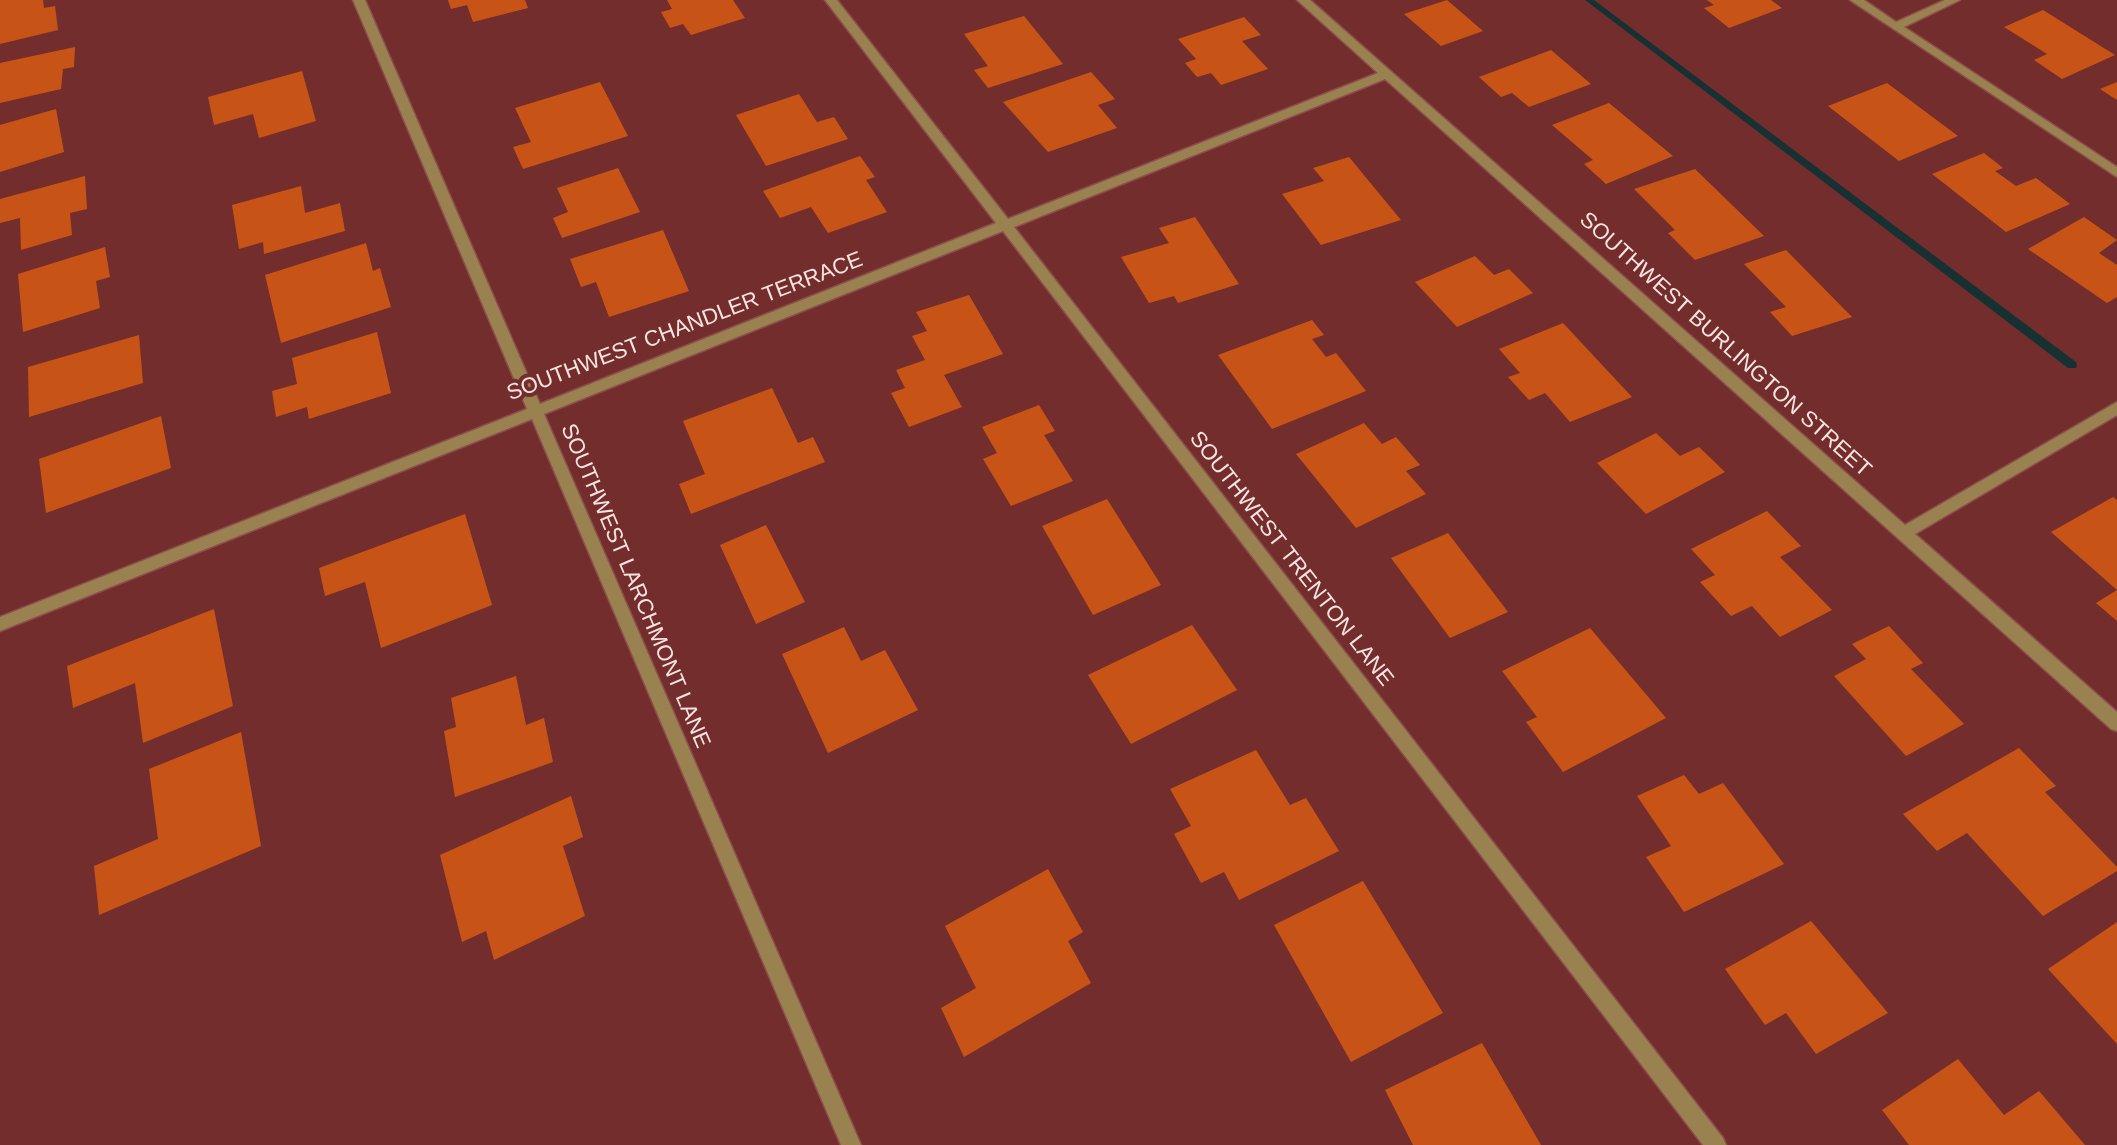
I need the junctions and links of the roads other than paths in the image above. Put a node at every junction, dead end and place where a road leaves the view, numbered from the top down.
1 (359, 0) edge
2 (831, 0) edge
3 (1303, 0) edge
4 (1856, 0) edge
5 (1954, 0) edge
6 (1896, 26) junction
7 (1386, 74) junction
8 (2117, 173) edge
9 (1006, 226) junction
10 (2117, 408) edge
11 (535, 409) junction
12 (1904, 533) junction
13 (0, 624) edge
14 (2117, 723) edge
15 (851, 1145) edge
16 (1716, 1145) edge

1 - 11 street, SOUTHWEST LARCHMONT LANE
2 - 9 street, SOUTHWEST TRENTON LANE
3 - 7 street, SOUTHWEST BURLINGTON STREET
4 - 6 street
5 - 6 street
6 - 8 street
7 - 9 street, SOUTHWEST CHANDLER TERRACE
7 - 12 street, SOUTHWEST BURLINGTON STREET
9 - 11 street, SOUTHWEST CHANDLER TERRACE
9 - 16 street, SOUTHWEST TRENTON LANE
10 - 12 street
11 - 13 street, SOUTHWEST CHANDLER TERRACE
11 - 15 street, SOUTHWEST LARCHMONT LANE
12 - 14 street, SOUTHWEST BURLINGTON STREET

